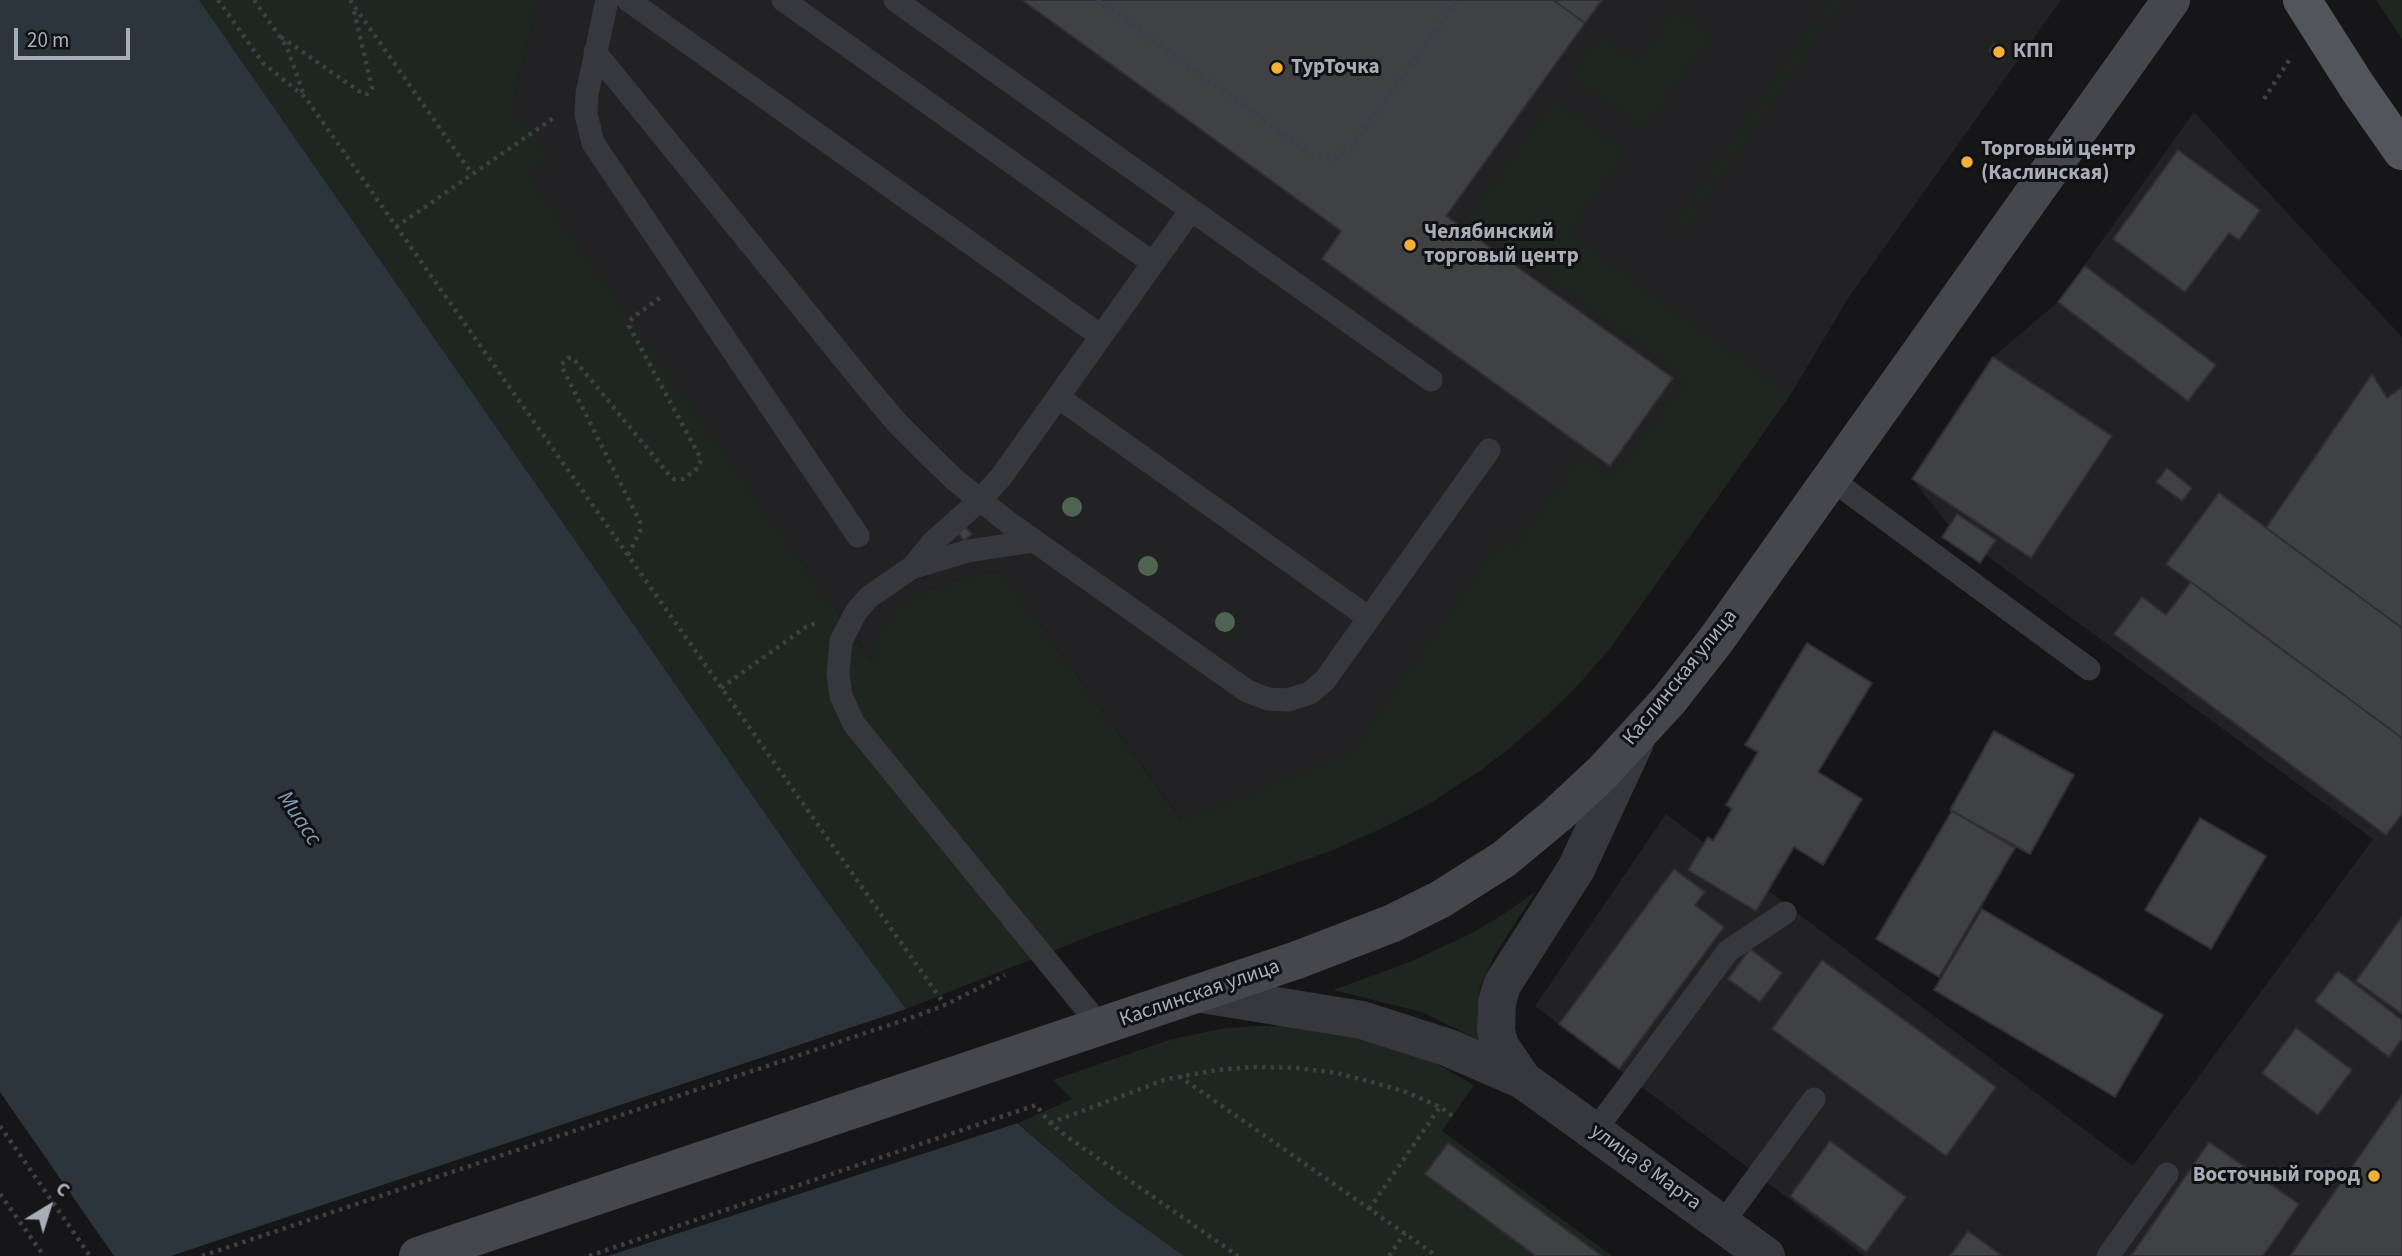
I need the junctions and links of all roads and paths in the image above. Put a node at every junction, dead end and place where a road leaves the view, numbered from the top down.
1 (218, 0) edge
2 (254, 0) edge
3 (607, 0) edge
4 (628, 0) edge
5 (783, 0) edge
6 (895, 0) edge
7 (1097, 0) edge
8 (1458, 0) edge
9 (2171, 0) edge
10 (2302, 0) edge
11 (351, 1) edge
12 (281, 37) junction
13 (596, 52) junction
14 (2358, 88) junction
15 (305, 97) junction
16 (2402, 122) edge
17 (532, 132) dead end
18 (2402, 151) edge
19 (472, 174) junction
20 (1191, 210) junction
21 (396, 227) junction
22 (1153, 263) junction
23 (685, 281) junction
24 (1101, 336) junction
25 (1431, 380) dead end
26 (1058, 397) junction
27 (1489, 450) dead end
28 (1831, 479) junction
29 (980, 500) junction
30 (858, 536) dead end
31 (1034, 541) junction
32 (628, 555) junction
33 (911, 568) junction
34 (1369, 618) junction
35 (790, 638) dead end
36 (2089, 669) dead end
37 (722, 688) junction
38 (1638, 735) junction
39 (1784, 913) dead end
40 (1005, 975) dead end
41 (1202, 994) junction
42 (945, 1005) junction
43 (1101, 1027) junction
44 (1179, 1076) junction
45 (1523, 1080) junction
46 (1814, 1099) dead end
47 (1440, 1107) junction
48 (1455, 1118) dead end
49 (1050, 1124) junction
50 (0, 1126) edge
51 (1594, 1132) junction
52 (2166, 1174) dead end
53 (0, 1194) edge
54 (1369, 1209) junction
55 (1722, 1224) junction
56 (1405, 1233) junction
57 (1426, 1248) junction
58 (44, 1256) edge
59 (90, 1256) edge
60 (202, 1256) edge
61 (418, 1256) edge
62 (589, 1256) edge
63 (1238, 1256) edge
64 (1389, 1256) edge
65 (1426, 1256) edge
66 (1437, 1256) edge
67 (1766, 1256) edge
68 (2108, 1256) edge

1 - 15 path
2 - 12 path
3 - 13 lane
4 - 24 lane
5 - 22 lane
6 - 20 lane
7 - 8 path
9 - 28 main road, Каслинская улица
10 - 14 main road
11 - 12 path
11 - 19 path
12 - 15 path
13 - 23 lane
13 - 29 lane
14 - 16 main road
14 - 18 main road
15 - 21 path
17 - 19 path
19 - 21 path
20 - 22 lane
20 - 25 lane
21 - 32 path
22 - 24 lane
23 - 30 lane
23 - 32 path
24 - 26 lane
26 - 29 lane
26 - 34 lane
27 - 34 lane
28 - 36 lane
28 - 38 main road, Каслинская улица
29 - 31 lane
29 - 33 lane
31 - 33 lane
31 - 34 lane
32 - 37 path
33 - 43 lane
35 - 37 path
37 - 42 path
38 - 41 main road, Каслинская улица
38 - 45 street
39 - 51 lane
40 - 42 path
41 - 43 main road, Каслинская улица
41 - 45 street
42 - 60 path
43 - 61 main road, Каслинская улица
44 - 47 path
44 - 49 path
44 - 54 path
45 - 51 street, улица 8 Марта
46 - 55 lane
47 - 48 path
47 - 54 path
49 - 62 path
49 - 63 path
50 - 59 path
51 - 55 street, улица 8 Марта
52 - 68 lane
53 - 58 path
54 - 56 path
55 - 67 street, улица 8 Марта
56 - 57 path
56 - 64 path
57 - 65 path
57 - 66 path

